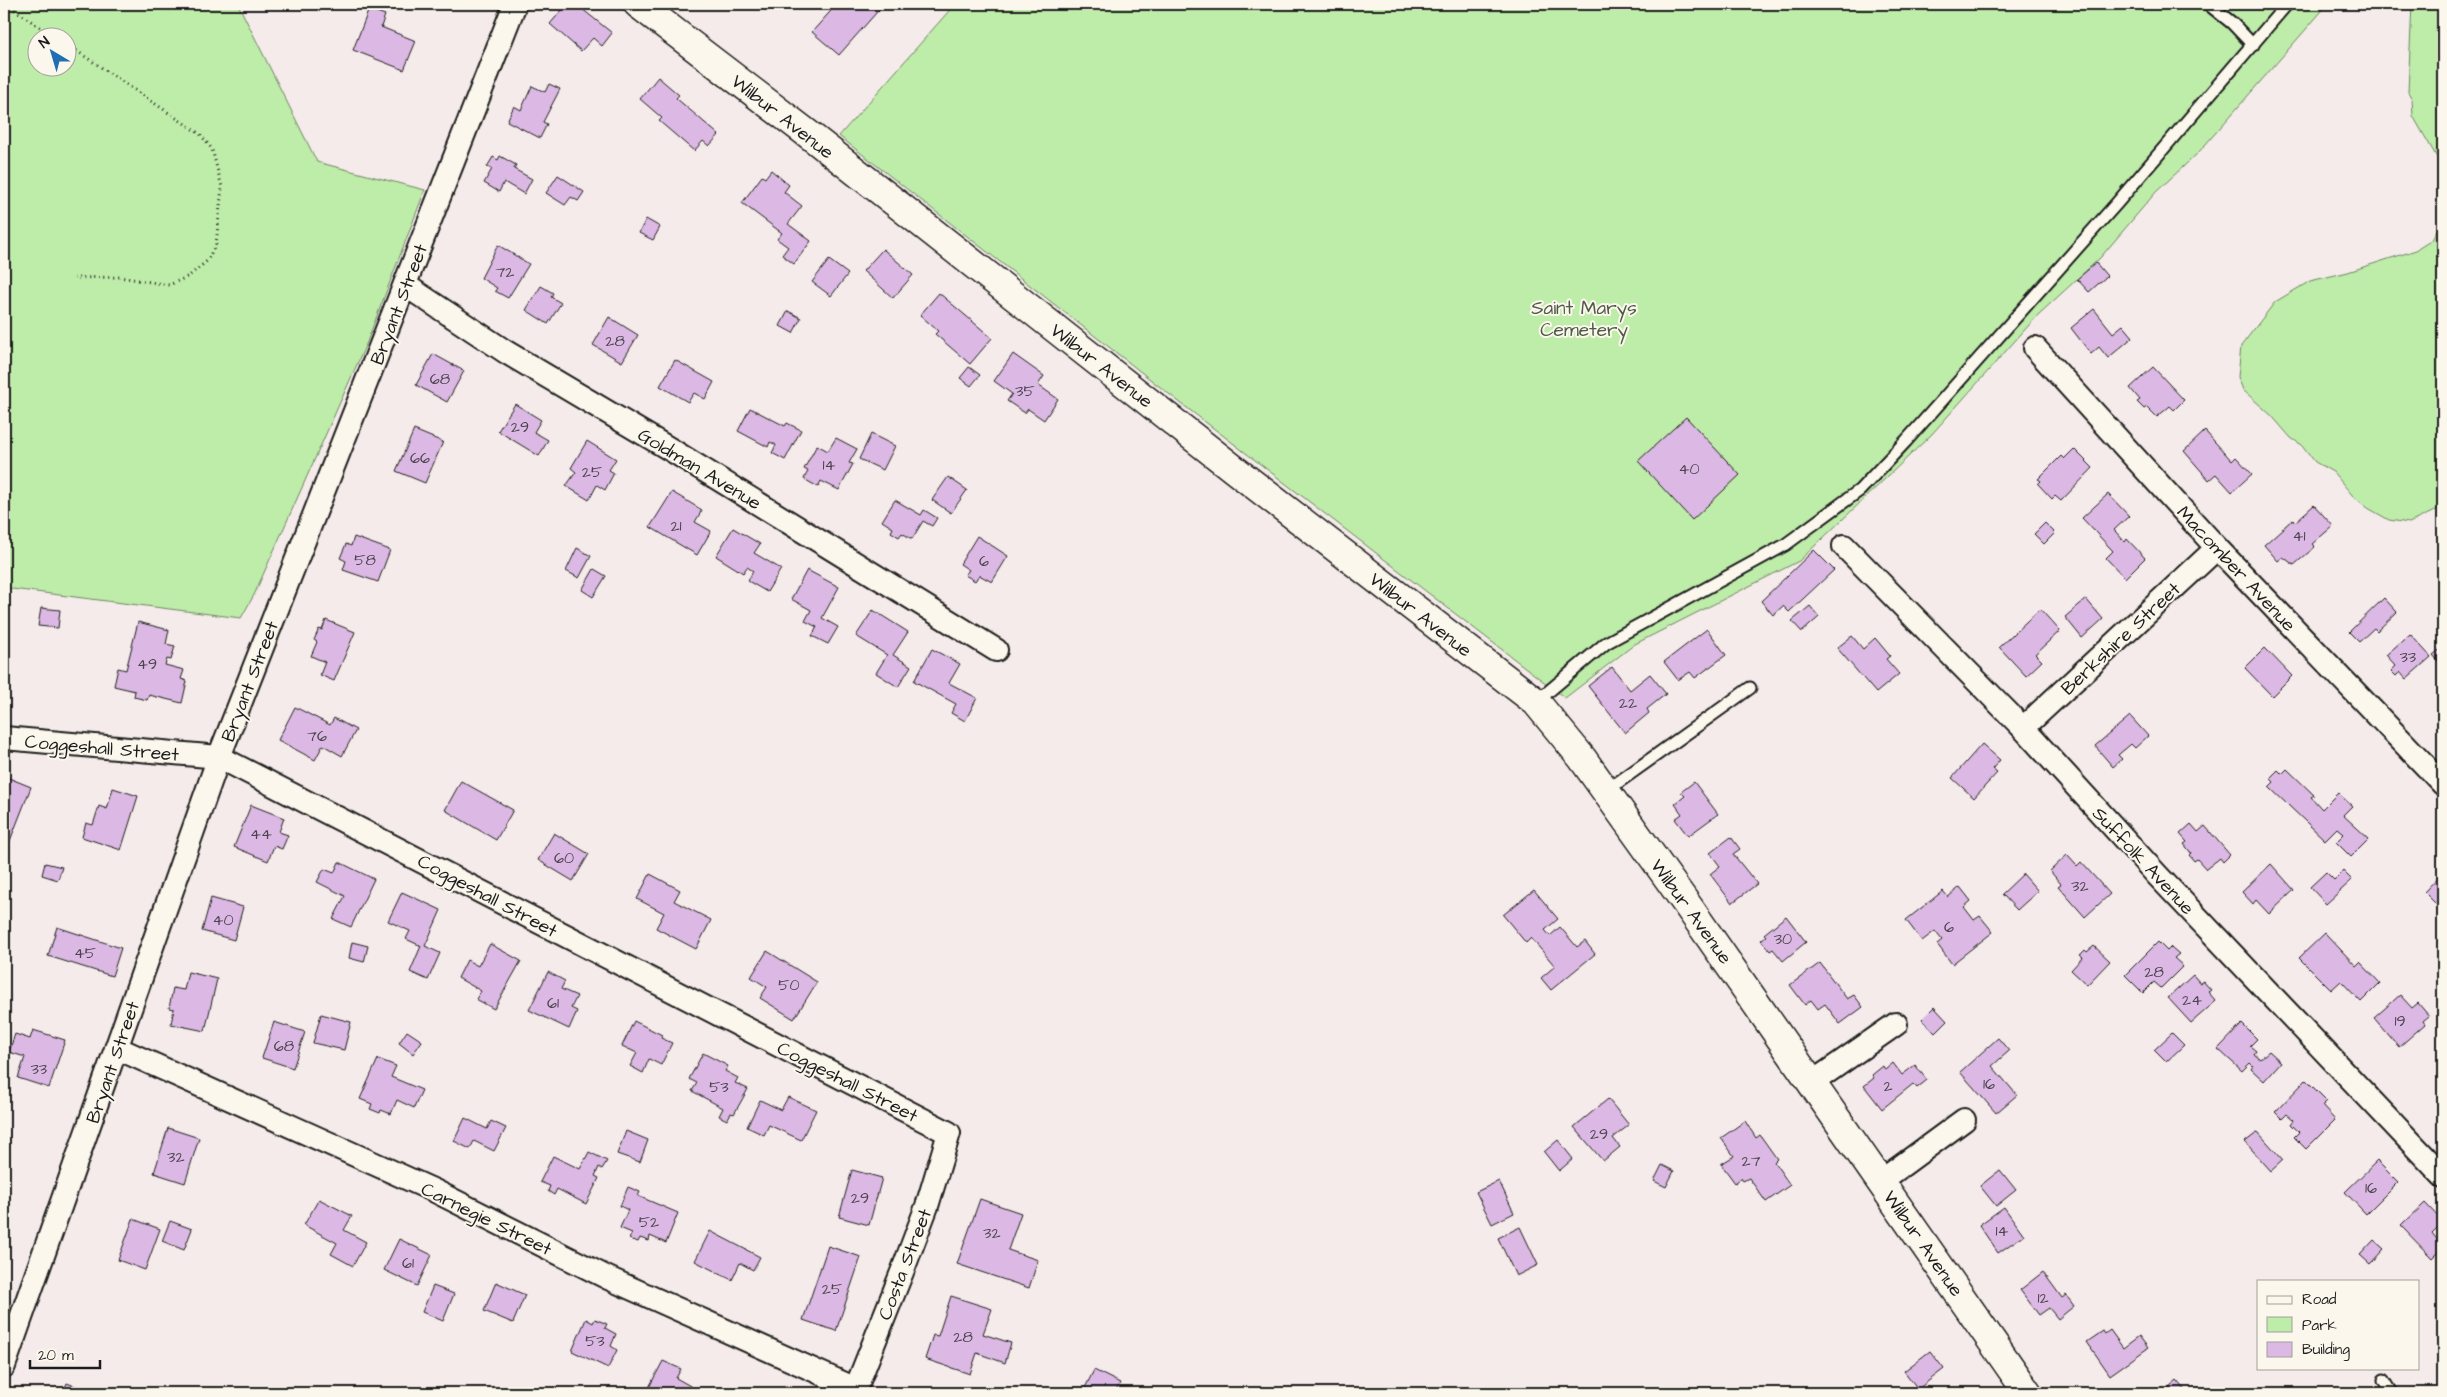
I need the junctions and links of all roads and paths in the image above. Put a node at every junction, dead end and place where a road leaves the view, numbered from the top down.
1 (6, 4) edge
2 (516, 4) edge
3 (638, 4) edge
4 (2208, 4) edge
5 (2287, 4) edge
6 (41, 28) edge
7 (2253, 45) junction
8 (78, 52) edge
9 (74, 278) dead end
10 (405, 285) junction
11 (2035, 348) dead end
12 (1844, 546) dead end
13 (2217, 548) junction
14 (996, 650) dead end
15 (1750, 688) dead end
16 (1536, 702) junction
17 (2023, 728) junction
18 (4, 738) edge
19 (219, 757) junction
20 (2443, 784) edge
21 (1606, 791) junction
22 (1896, 1024) dead end
23 (117, 1048) junction
24 (1813, 1082) junction
25 (1964, 1120) dead end
26 (949, 1133) joint
27 (2443, 1176) edge
28 (1881, 1181) junction
29 (4, 1366) edge
30 (2384, 1380) dead end
31 (855, 1391) edge
32 (2028, 1393) edge
33 (2392, 1393) edge

1 - 6 path
2 - 10 street, Bryant Street
3 - 16 street, Wilbur Avenue
4 - 7 lane
5 - 7 lane
7 - 16 lane
8 - 9 path
10 - 14 street, Goldman Avenue
10 - 19 street, Bryant Street
11 - 13 street, Macomber Avenue
12 - 17 street, Suffolk Avenue
13 - 17 street, Berkshire Street
13 - 20 street, Macomber Avenue
15 - 21 lane
16 - 21 street, Wilbur Avenue
17 - 27 street, Suffolk Avenue
18 - 19 street, Coggeshall Street
19 - 23 street, Bryant Street
19 - 26 street, Coggeshall Street
21 - 24 street, Wilbur Avenue
22 - 24 street
23 - 29 street, Bryant Street
23 - 31 street, Carnegie Street
24 - 28 street, Wilbur Avenue
25 - 28 street
26 - 31 street, Costa Street
28 - 32 street, Wilbur Avenue
30 - 33 lane

